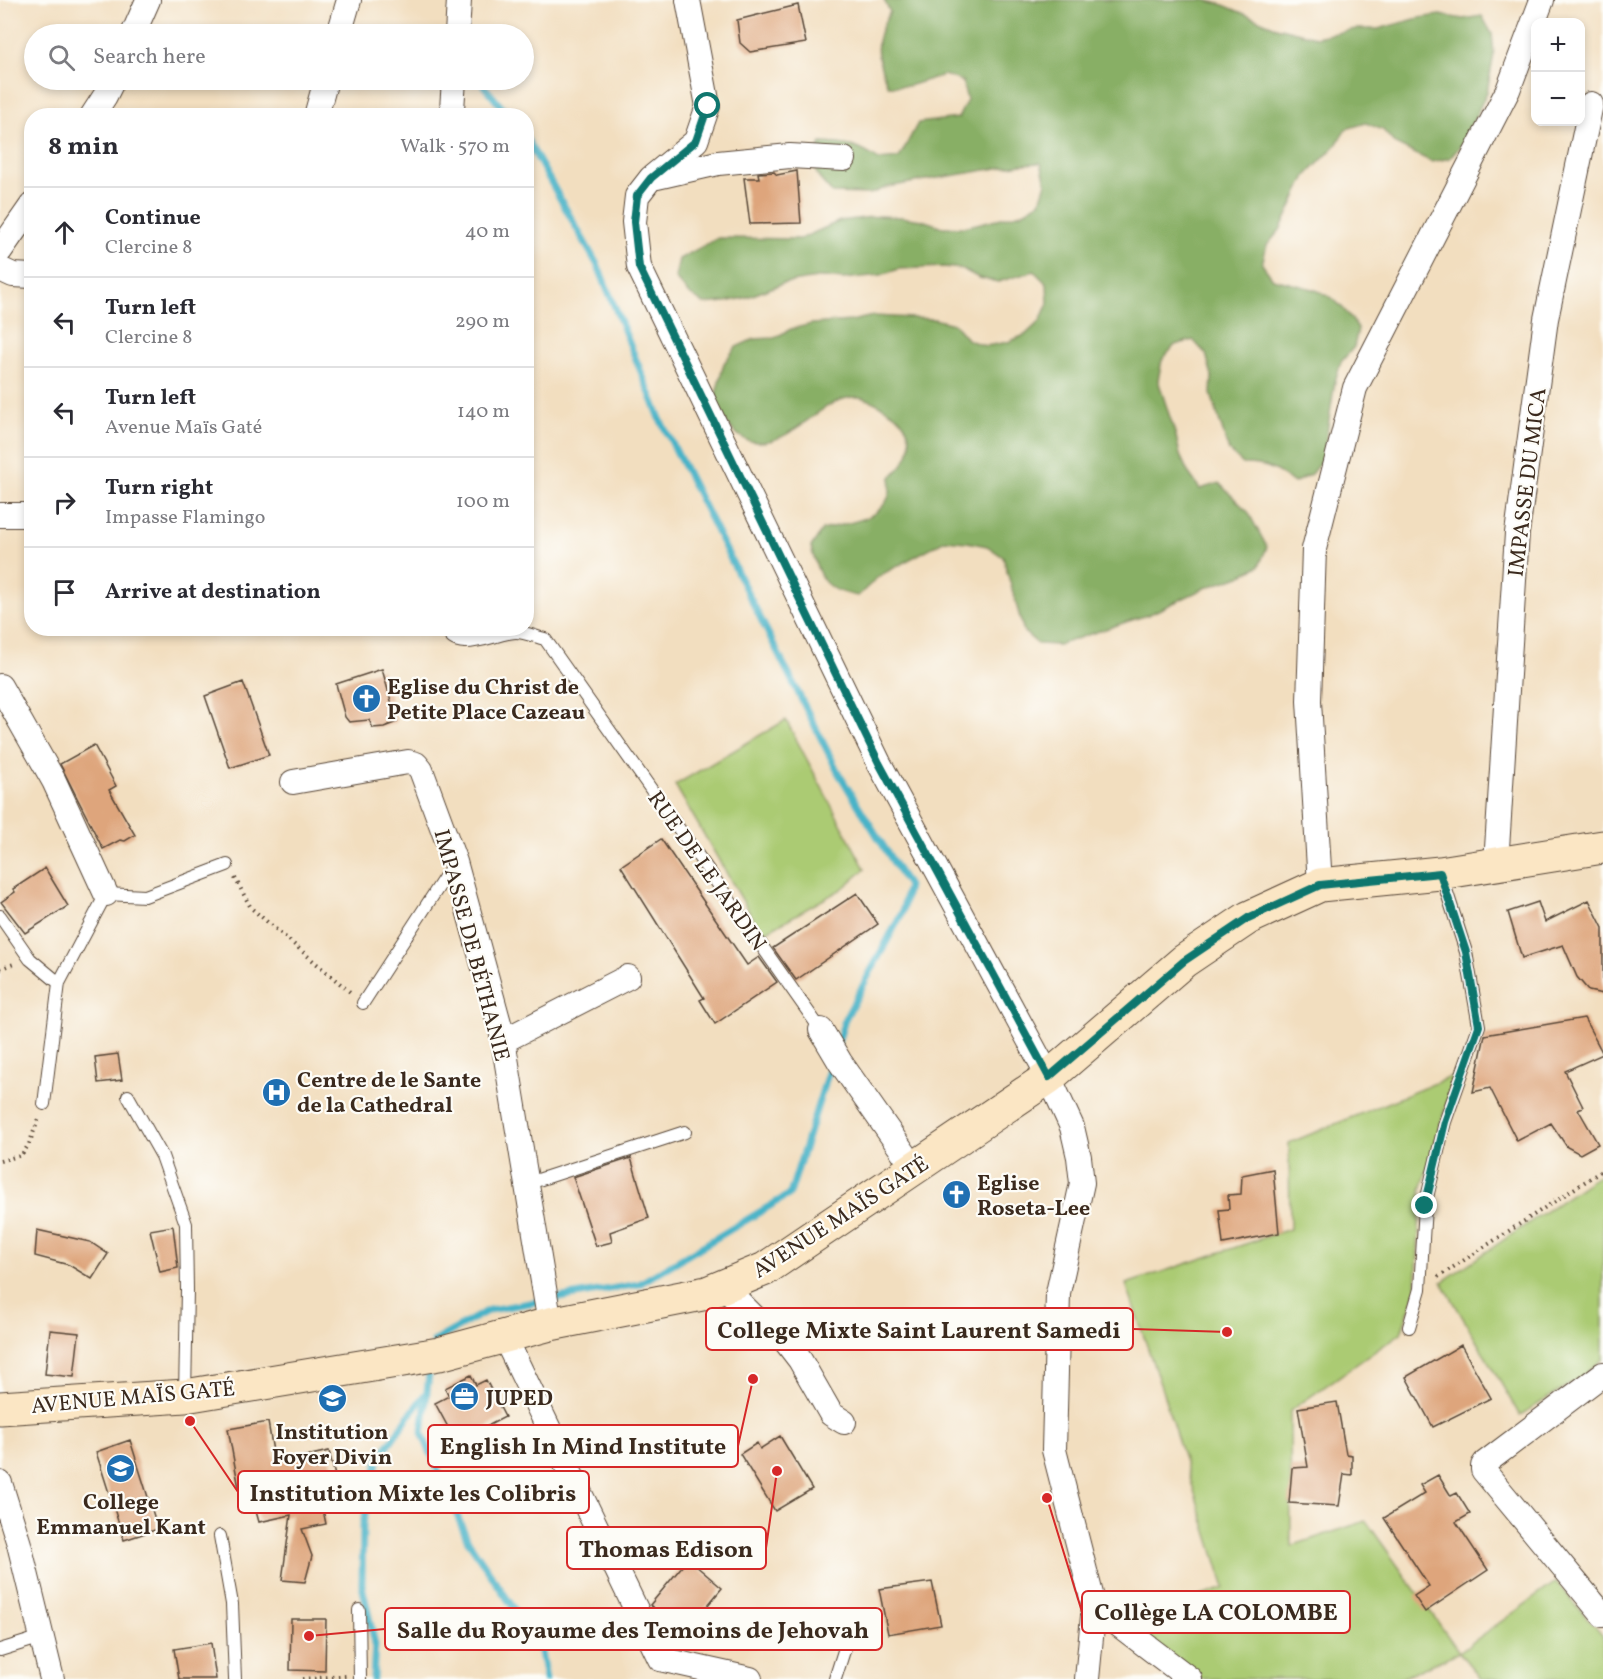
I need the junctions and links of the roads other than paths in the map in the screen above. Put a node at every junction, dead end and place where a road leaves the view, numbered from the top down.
1 (148, 0) edge
2 (349, 0) edge
3 (459, 0) edge
4 (688, 0) edge
5 (1542, 0) edge
6 (137, 24) edge
7 (342, 24) edge
8 (458, 24) edge
9 (108, 90) edge
10 (323, 90) edge
11 (453, 90) edge
12 (1591, 104) dead end
13 (97, 108) edge
14 (318, 108) edge
15 (452, 108) edge
16 (844, 159) dead end
17 (651, 178) junction
18 (24, 217) edge
19 (0, 252) edge
20 (0, 269) edge
21 (24, 276) edge
22 (0, 515) edge
23 (24, 515) edge
24 (449, 636) edge
25 (498, 636) edge
26 (533, 636) edge
27 (0, 686) edge
28 (293, 782) dead end
29 (1603, 847) edge
30 (455, 862) junction
31 (1496, 864) junction
32 (227, 865) road end
33 (1440, 873) junction
34 (1320, 885) junction
35 (105, 894) junction
36 (0, 916) edge
37 (628, 977) dead end
38 (59, 983) junction
39 (363, 1004) road end
40 (821, 1030) joint
41 (503, 1041) junction
42 (1049, 1077) junction
43 (128, 1096) dead end
44 (44, 1104) road end
45 (685, 1132) dead end
46 (915, 1169) junction
47 (526, 1184) junction
48 (723, 1286) junction
49 (549, 1318) junction
50 (1408, 1327) dead end
51 (504, 1336) junction
52 (1603, 1374) edge
53 (185, 1396) junction
54 (0, 1408) edge
55 (844, 1422) dead end
56 (0, 1483) edge
57 (220, 1536) dead end
58 (1094, 1606) junction
59 (359, 1610) dead end
60 (1603, 1615) edge
61 (850, 1632) dead end
62 (42, 1636) junction
63 (0, 1650) edge
64 (360, 1677) edge
65 (52, 1679) edge
66 (235, 1679) edge
67 (750, 1679) edge
68 (835, 1679) edge
69 (1087, 1679) edge
70 (1190, 1679) edge

1 - 6 street
2 - 7 street
3 - 8 street
4 - 17 street
5 - 34 street
9 - 13 street
10 - 14 street
11 - 15 street
12 - 31 street, IMPASSE DU MICA
16 - 17 street
17 - 42 street
18 - 19 street
20 - 21 street
22 - 23 street
24 - 25 lane, RUE DE LE JARDIN
26 - 40 lane, RUE DE LE JARDIN
27 - 35 street
28 - 30 street, IMPASSE DE BÉTHANIE
29 - 31 street, AVENUE MAÏS GATÉ
30 - 39 lane
30 - 41 street, IMPASSE DE BÉTHANIE
31 - 33 street, AVENUE MAÏS GATÉ
32 - 35 lane
33 - 34 street, AVENUE MAÏS GATÉ
33 - 50 lane
34 - 42 street, AVENUE MAÏS GATÉ
35 - 38 lane
36 - 38 lane
37 - 41 street
38 - 44 lane
40 - 46 street, RUE DE LE JARDIN
41 - 47 street, IMPASSE DE BÉTHANIE
42 - 46 street, AVENUE MAÏS GATÉ
42 - 58 street
43 - 53 lane
45 - 47 lane
46 - 48 street, AVENUE MAÏS GATÉ
47 - 49 street, IMPASSE DE BÉTHANIE
48 - 49 street, AVENUE MAÏS GATÉ
48 - 55 street
49 - 51 street, AVENUE MAÏS GATÉ
51 - 53 street, AVENUE MAÏS GATÉ
51 - 67 street
52 - 60 street
53 - 54 street, AVENUE MAÏS GATÉ
56 - 62 street
57 - 66 lane
58 - 69 street
58 - 70 street
59 - 64 lane
61 - 68 lane
62 - 63 lane
62 - 65 street

